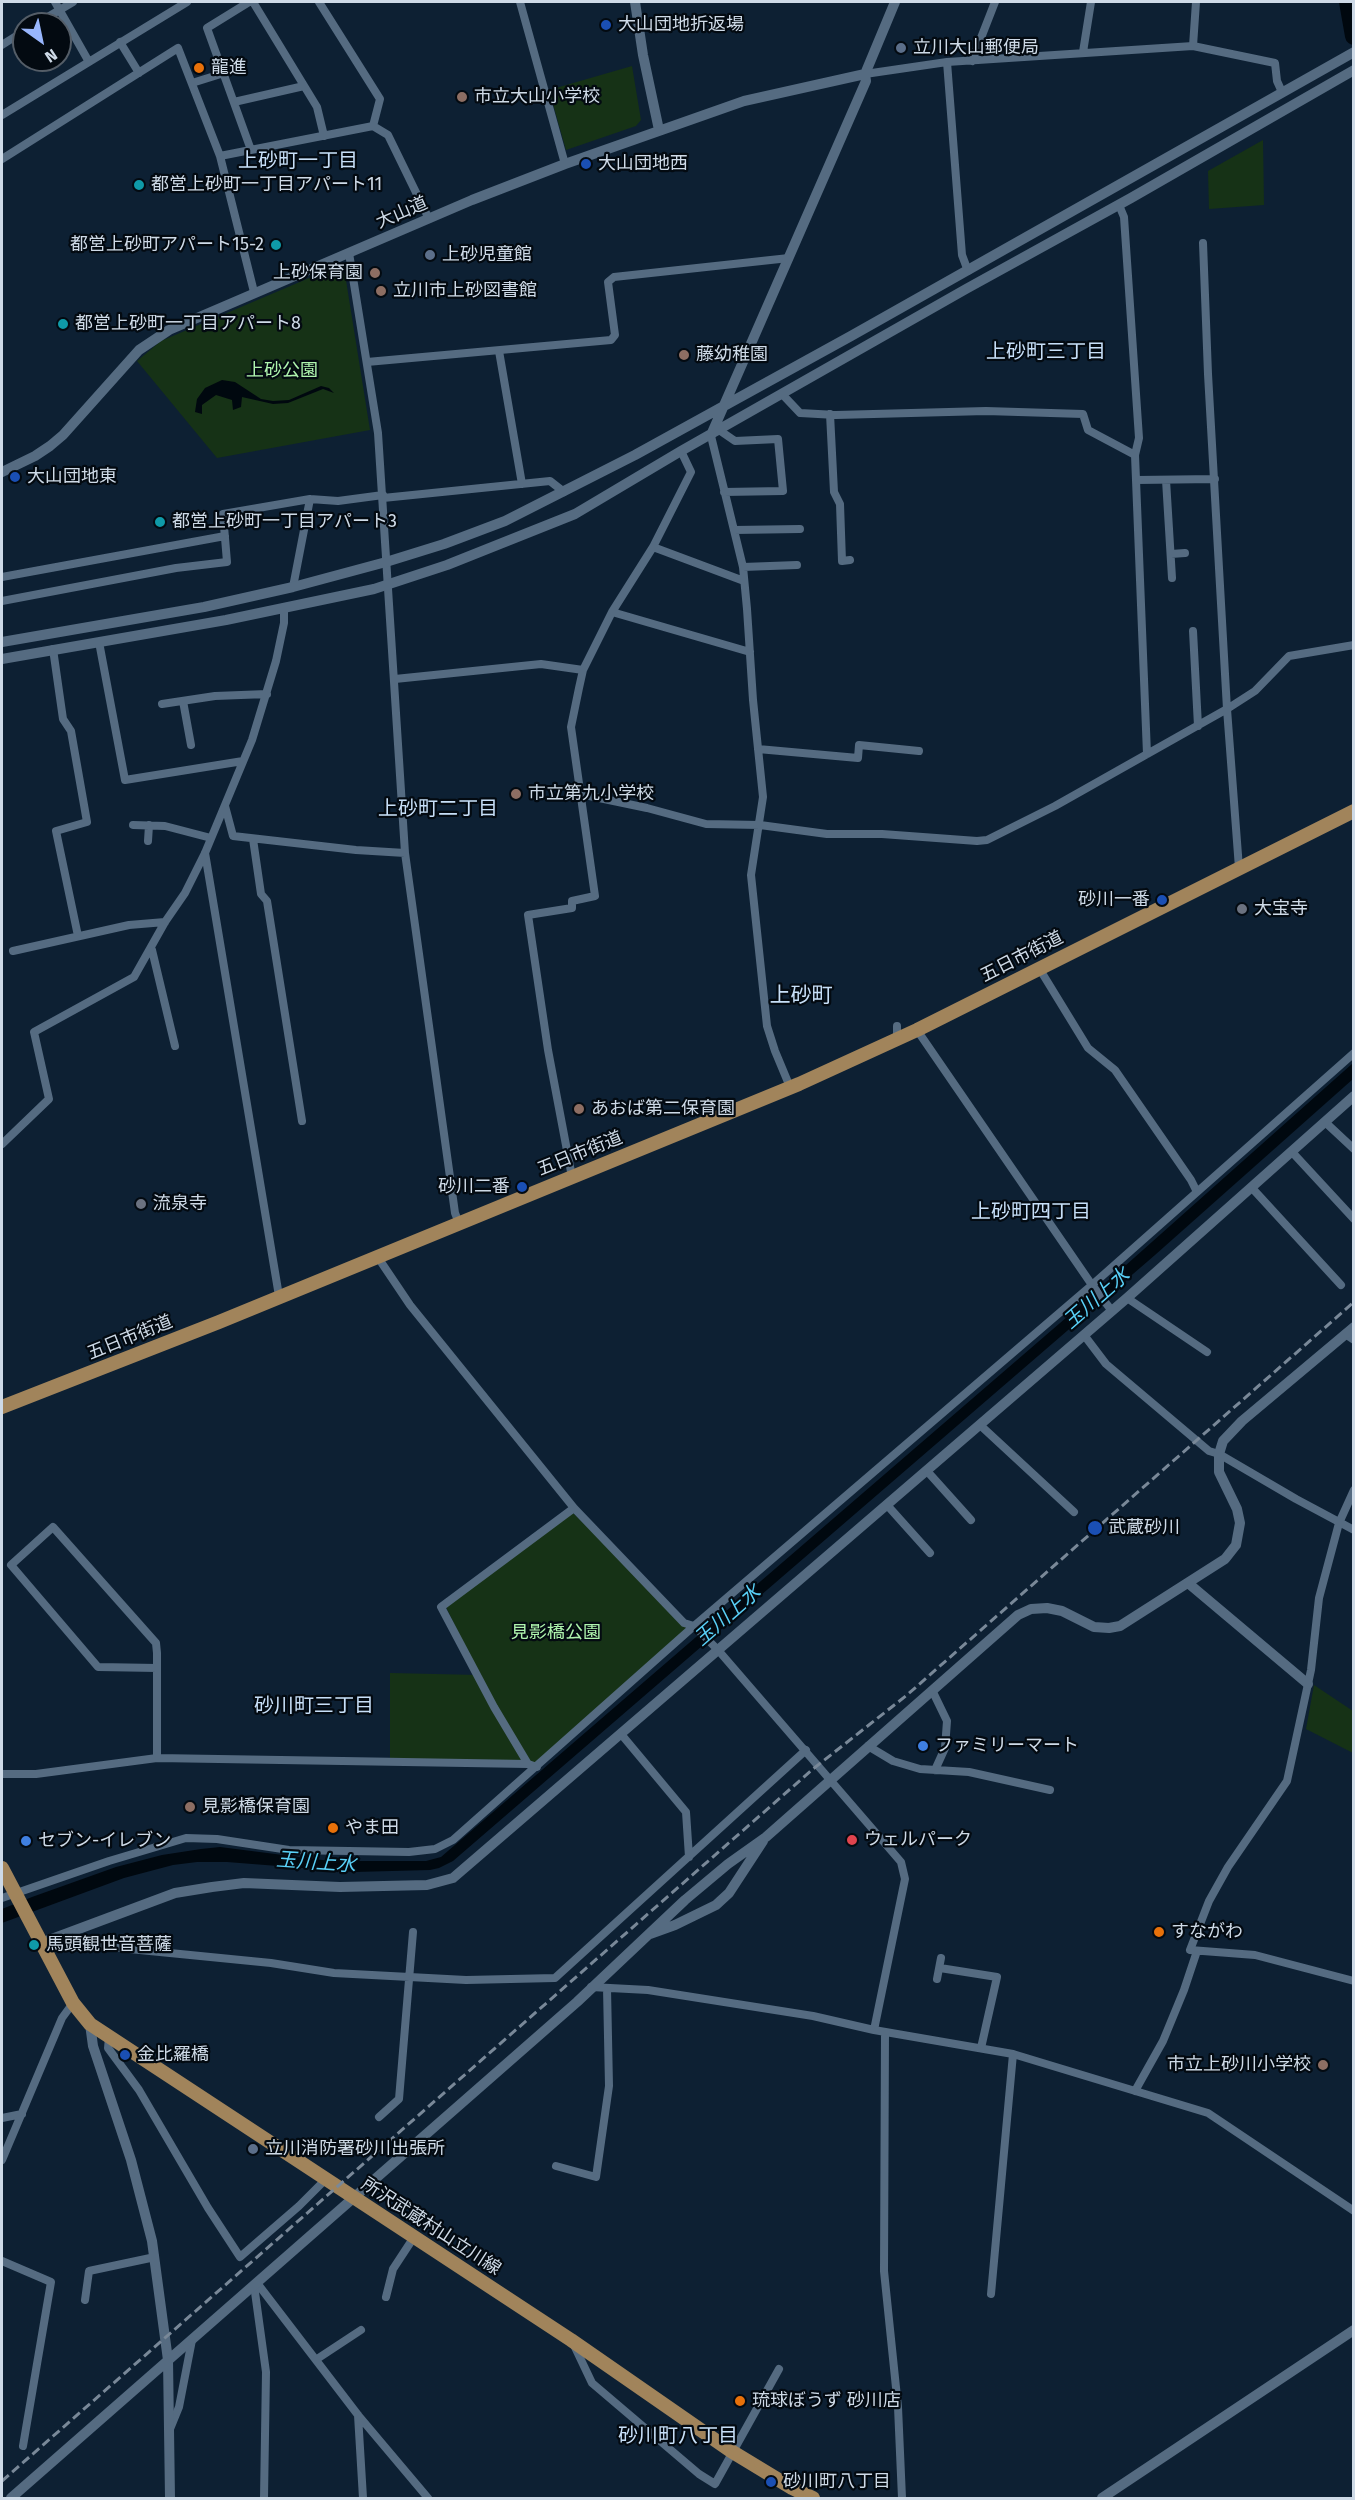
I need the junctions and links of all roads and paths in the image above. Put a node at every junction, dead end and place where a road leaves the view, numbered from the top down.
1 (73, 2) edge
2 (187, 2) edge
3 (251, 2) edge
4 (320, 2) edge
5 (520, 2) edge
6 (635, 2) edge
7 (895, 2) edge
8 (995, 2) edge
9 (1091, 2) edge
10 (1196, 2) edge
11 (57, 6) edge
12 (120, 42) junction
13 (1193, 46) junction
14 (1083, 52) junction
15 (1353, 52) edge
16 (972, 61) junction
17 (89, 62) junction
18 (947, 62) junction
19 (1353, 70) edge
20 (139, 73) junction
21 (224, 73) junction
22 (866, 74) junction
23 (192, 83) junction
24 (304, 86) junction
25 (1282, 92) junction
26 (234, 102) junction
27 (2, 116) edge
28 (1225, 123) junction
29 (374, 126) junction
30 (659, 130) junction
31 (324, 136) junction
32 (1235, 137) junction
33 (251, 150) junction
34 (220, 156) junction
35 (2, 159) edge
36 (565, 164) junction
37 (1131, 178) junction
38 (1131, 198) junction
39 (1119, 205) junction
40 (429, 219) junction
41 (1203, 243) dead end
42 (349, 254) junction
43 (789, 258) junction
44 (968, 271) junction
45 (254, 292) junction
46 (499, 351) junction
47 (367, 362) junction
48 (782, 394) junction
49 (725, 406) junction
50 (830, 414) junction
51 (715, 433) junction
52 (681, 451) junction
53 (1136, 454) junction
54 (2, 472) edge
55 (1215, 479) junction
56 (1137, 480) junction
57 (1167, 480) junction
58 (522, 484) junction
59 (564, 492) junction
60 (724, 492) junction
61 (383, 496) junction
62 (310, 499) junction
63 (800, 529) dead end
64 (735, 530) junction
65 (225, 536) junction
66 (653, 547) junction
67 (1185, 553) dead end
68 (1171, 554) junction
69 (850, 560) dead end
70 (386, 562) junction
71 (797, 565) dead end
72 (742, 567) junction
73 (2, 577) edge
74 (1173, 578) dead end
75 (744, 581) junction
76 (389, 584) junction
77 (293, 587) junction
78 (2, 601) edge
79 (284, 609) junction
80 (612, 612) junction
81 (1193, 631) dead end
82 (2, 642) edge
83 (99, 642) junction
84 (1353, 645) edge
85 (53, 649) junction
86 (750, 652) junction
87 (2, 659) edge
88 (583, 670) junction
89 (395, 680) junction
90 (267, 694) junction
91 (183, 701) junction
92 (162, 704) dead end
93 (1227, 708) junction
94 (1198, 726) junction
95 (191, 745) dead end
96 (758, 749) junction
97 (918, 751) dead end
98 (1147, 754) junction
99 (243, 761) junction
100 (580, 794) junction
101 (225, 806) junction
102 (1353, 810) edge
103 (133, 825) dead end
104 (149, 825) junction
105 (760, 825) junction
106 (211, 837) junction
107 (253, 839) junction
108 (148, 841) dead end
109 (205, 853) junction
110 (405, 853) junction
111 (1239, 868) junction
112 (165, 922) junction
113 (78, 936) junction
114 (152, 950) junction
115 (13, 951) dead end
116 (1039, 968) junction
117 (917, 1030) junction
118 (175, 1047) dead end
119 (1353, 1053) edge
120 (790, 1087) junction
121 (1353, 1096) edge
122 (302, 1121) dead end
123 (1325, 1122) junction
124 (2, 1144) edge
125 (1353, 1149) edge
126 (1292, 1152) junction
127 (572, 1177) junction
128 (1252, 1188) junction
129 (1197, 1192) junction
130 (1353, 1219) edge
131 (459, 1223) junction
132 (377, 1256) junction
133 (1341, 1284) dead end
134 (1094, 1287) junction
135 (279, 1296) junction
136 (1127, 1298) junction
137 (1111, 1308) junction
138 (1351, 1333) edge
139 (1084, 1335) junction
140 (1207, 1352) dead end
141 (2, 1407) edge
142 (980, 1425) junction
143 (1219, 1454) junction
144 (927, 1471) junction
145 (1353, 1490) edge
146 (887, 1505) junction
147 (574, 1508) junction
148 (1074, 1512) dead end
149 (971, 1520) dead end
150 (1339, 1523) junction
151 (1353, 1530) edge
152 (930, 1553) dead end
153 (1188, 1583) junction
154 (697, 1629) junction
155 (716, 1649) junction
156 (156, 1668) junction
157 (1308, 1684) junction
158 (932, 1690) junction
159 (621, 1734) junction
160 (868, 1746) junction
161 (806, 1750) junction
162 (157, 1758) junction
163 (528, 1764) junction
164 (537, 1767) junction
165 (935, 1770) junction
166 (2, 1774) edge
167 (831, 1780) junction
168 (1050, 1790) dead end
169 (766, 1837) junction
170 (689, 1857) junction
171 (2, 1868) edge
172 (11, 1897) edge
173 (70, 1932) junction
174 (413, 1932) dead end
175 (650, 1934) junction
176 (38, 1937) junction
177 (1197, 1951) junction
178 (408, 1977) junction
179 (937, 1979) dead end
180 (1353, 1981) edge
181 (591, 1987) junction
182 (607, 1988) junction
183 (73, 2003) junction
184 (90, 2024) junction
185 (874, 2030) junction
186 (885, 2032) junction
187 (108, 2037) junction
188 (981, 2048) junction
189 (1013, 2054) junction
190 (1135, 2091) junction
191 (22, 2114) junction
192 (379, 2117) dead end
193 (2, 2118) edge
194 (2, 2160) edge
195 (556, 2166) dead end
196 (325, 2180) junction
197 (353, 2197) junction
198 (1353, 2211) edge
199 (414, 2237) junction
200 (155, 2258) junction
201 (2, 2261) edge
202 (255, 2284) junction
203 (991, 2294) dead end
204 (386, 2297) dead end
205 (85, 2300) dead end
206 (362, 2330) dead end
207 (1353, 2330) edge
208 (192, 2340) junction
209 (571, 2340) junction
210 (316, 2359) junction
211 (168, 2360) junction
212 (778, 2369) dead end
213 (358, 2415) junction
214 (169, 2434) junction
215 (22, 2446) dead end
216 (731, 2451) junction
217 (11, 2499) edge
218 (170, 2499) edge
219 (264, 2499) edge
220 (363, 2499) edge
221 (428, 2499) edge
222 (813, 2499) edge
223 (902, 2499) edge
224 (1102, 2499) edge

1 - 11 street
2 - 12 street
3 - 21 street
3 - 24 street
4 - 29 street
5 - 36 street
6 - 30 street
7 - 22 street
8 - 16 street
9 - 14 street
10 - 13 street
11 - 17 street
12 - 17 street
12 - 20 street
13 - 14 street
13 - 25 street
14 - 16 street
15 - 25 street
16 - 18 street
17 - 27 street
18 - 22 street
18 - 44 street
19 - 32 street
20 - 23 street
20 - 35 street
21 - 23 street
21 - 26 street
22 - 30 street, 大山道
22 - 43 street
23 - 34 street
24 - 26 street
24 - 31 street
25 - 28 street
26 - 33 street
28 - 32 street
28 - 37 street
29 - 31 street
29 - 40 street
30 - 36 street, 大山道
31 - 33 street
32 - 38 street
33 - 34 street
34 - 45 street
36 - 40 street, 大山道
37 - 38 street
37 - 44 street
38 - 39 street
39 - 48 street
39 - 53 street
40 - 42 street, 大山道
41 - 55 street
42 - 45 street, 大山道
42 - 47 street
43 - 46 street
43 - 49 street
44 - 49 street
45 - 54 street, 大山道
46 - 47 street
46 - 58 street
47 - 61 street
48 - 50 street
48 - 51 street
49 - 51 street
49 - 59 street
50 - 53 street
50 - 69 street
51 - 52 street
51 - 60 street
51 - 60 street
52 - 66 street
52 - 76 street
53 - 56 street
55 - 57 street
55 - 93 street
56 - 57 street
56 - 98 street
57 - 68 street
58 - 59 street
58 - 61 street
59 - 70 street
60 - 64 street
61 - 62 street
61 - 70 street
62 - 65 street
62 - 77 street
63 - 64 street
64 - 72 street
65 - 73 street
65 - 78 street
66 - 75 street
66 - 80 street
67 - 68 street
68 - 74 street
70 - 76 street
70 - 77 street
71 - 72 street
72 - 75 street
75 - 86 street
76 - 79 street
76 - 89 street
77 - 82 street
79 - 83 street
79 - 90 street
80 - 86 street
80 - 88 street
81 - 94 street
83 - 85 street
83 - 99 street
84 - 93 street
85 - 87 street
85 - 113 street
86 - 96 street
88 - 89 street
88 - 100 street
89 - 110 street
90 - 91 street
90 - 99 street
91 - 92 street
91 - 95 street
93 - 94 street
93 - 111 street
94 - 98 street
96 - 97 street
96 - 105 street
98 - 105 street
99 - 101 street
100 - 105 street
100 - 127 street
101 - 106 street
101 - 107 street
102 - 111 main road, 五日市街道
103 - 104 street
104 - 106 street
104 - 108 street
105 - 120 street
106 - 109 street
107 - 110 street
107 - 122 street
109 - 112 street
109 - 135 street
110 - 131 street
111 - 116 main road, 五日市街道
112 - 113 street
112 - 114 street
113 - 115 street
114 - 118 street
114 - 124 street
116 - 117 main road, 五日市街道
116 - 129 street
117 - 120 main road, 五日市街道
117 - 134 street
119 - 129 street
120 - 127 main road, 五日市街道
121 - 123 street
123 - 125 street
123 - 126 street
126 - 128 street
126 - 130 street
127 - 131 main road, 五日市街道
128 - 133 street
128 - 136 street
129 - 134 street
131 - 132 main road, 五日市街道
132 - 135 main road, 五日市街道
132 - 147 street
134 - 137 street
134 - 154 street
135 - 141 main road, 五日市街道
136 - 137 street
136 - 140 street
137 - 139 street
138 - 143 street
139 - 142 street
139 - 143 street
142 - 144 street
142 - 148 street
143 - 150 street
143 - 153 street
144 - 146 street
144 - 149 street
145 - 150 street
146 - 152 street
146 - 155 street
147 - 154 street
147 - 163 street
150 - 151 street
150 - 157 street
153 - 157 street
153 - 158 street
154 - 155 street
154 - 164 street
155 - 159 street
155 - 161 street
156 - 156 street
156 - 162 street
157 - 177 street
158 - 160 street
158 - 165 street
159 - 170 street
159 - 173 street
160 - 165 street
160 - 167 street
161 - 167 street
161 - 170 street
162 - 163 street
162 - 166 street
163 - 164 street
164 - 172 street
165 - 168 street
167 - 169 street
167 - 185 street
169 - 175 street
169 - 175 street
170 - 178 street
171 - 172 main road
172 - 176 main road, 所沢武蔵村山立川線
173 - 176 street
173 - 178 street
174 - 178 street
175 - 181 street
176 - 183 main road, 所沢武蔵村山立川線
177 - 180 street
177 - 190 street
178 - 192 street
179 - 188 street
181 - 182 street
181 - 197 street
182 - 185 street
182 - 195 street
183 - 184 main road, 所沢武蔵村山立川線
183 - 191 street
184 - 187 main road, 所沢武蔵村山立川線
184 - 200 street
185 - 186 street
186 - 188 street
186 - 223 street
187 - 196 main road, 所沢武蔵村山立川線
187 - 196 street
188 - 189 street
189 - 190 street
189 - 203 street
190 - 198 street
191 - 193 street
191 - 194 street
196 - 197 main road, 所沢武蔵村山立川線
197 - 199 main road, 所沢武蔵村山立川線
197 - 202 street
199 - 204 street
199 - 209 main road, 所沢武蔵村山立川線
200 - 205 street
200 - 211 street
201 - 215 street
202 - 208 street
202 - 210 street
202 - 219 street
206 - 210 street
207 - 224 street
208 - 211 street
208 - 214 street
209 - 216 main road, 所沢武蔵村山立川線
209 - 216 street
210 - 213 street
211 - 214 street
211 - 217 street
212 - 216 street
213 - 220 street
213 - 221 street
214 - 218 street
216 - 222 main road, 所沢武蔵村山立川線

